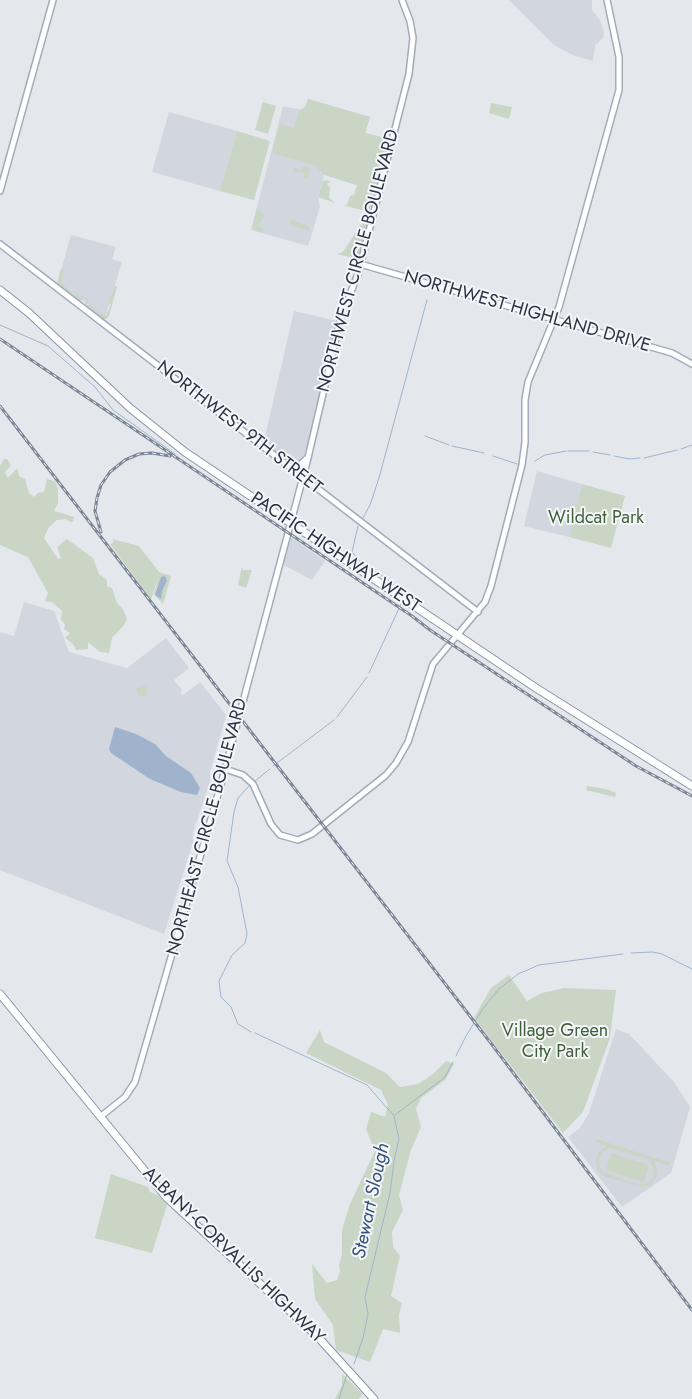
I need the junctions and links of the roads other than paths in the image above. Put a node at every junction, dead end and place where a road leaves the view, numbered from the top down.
1 (53, 0) edge
2 (402, 0) edge
3 (607, 0) edge
4 (0, 191) edge
5 (0, 244) edge
6 (360, 264) junction
7 (0, 290) edge
8 (555, 320) junction
9 (692, 364) edge
10 (309, 451) junction
11 (289, 466) junction
12 (303, 476) junction
13 (290, 522) junction
14 (478, 612) junction
15 (457, 635) junction
16 (225, 770) junction
17 (692, 786) edge
18 (0, 994) edge
19 (112, 1107) junction
20 (100, 1117) junction
21 (112, 1133) junction
22 (374, 1399) edge

1 - 4 main road
2 - 6 main road, NORTHWEST CIRCLE BOULEVARD
3 - 8 main road
5 - 11 main road, NORTHWEST 9TH STREET
6 - 8 main road, NORTHWEST HIGHLAND DRIVE
6 - 10 main road, NORTHWEST CIRCLE BOULEVARD
7 - 13 highway, PACIFIC HIGHWAY WEST
8 - 9 main road, NORTHWEST HIGHLAND DRIVE
8 - 14 main road
10 - 11 main road
10 - 12 main road, NORTHWEST CIRCLE BOULEVARD
11 - 12 main road, NORTHWEST 9TH STREET
12 - 13 main road, NORTHWEST CIRCLE BOULEVARD
12 - 14 main road, NORTHWEST 9TH STREET
13 - 15 highway, PACIFIC HIGHWAY WEST
13 - 16 main road, NORTHEAST CIRCLE BOULEVARD
14 - 15 main road
15 - 16 main road
15 - 17 highway, PACIFIC HIGHWAY WEST
16 - 19 main road, NORTHEAST CIRCLE BOULEVARD
18 - 20 highway, ALBANY-CORVALLIS HIGHWAY
19 - 20 main road, NORTHEAST CIRCLE BOULEVARD
19 - 21 main road
20 - 21 highway, ALBANY-CORVALLIS HIGHWAY
21 - 22 highway, ALBANY-CORVALLIS HIGHWAY

